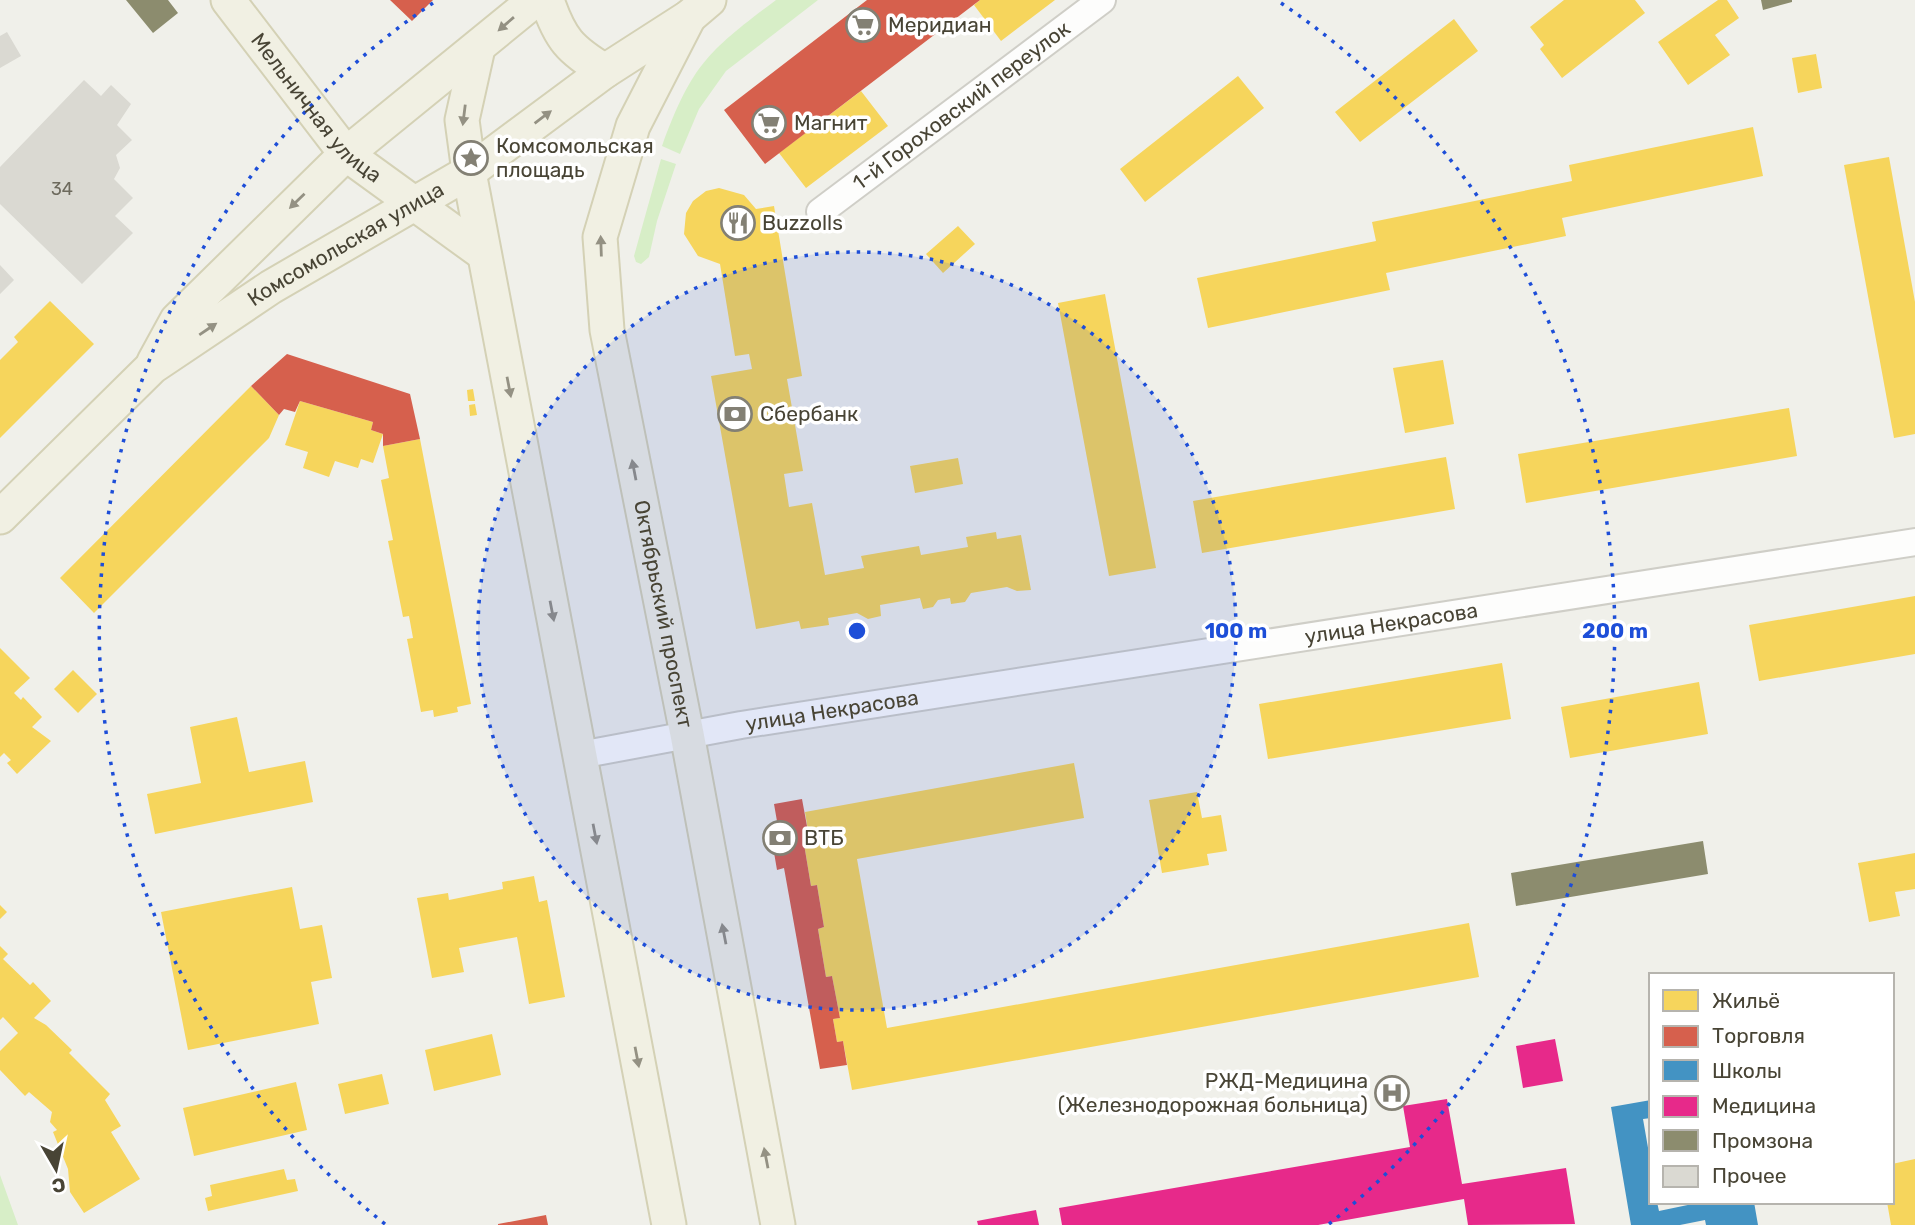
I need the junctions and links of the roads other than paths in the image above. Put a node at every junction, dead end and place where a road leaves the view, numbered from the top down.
1 (228, 0) edge
2 (535, 0) edge
3 (547, 0) edge
4 (1102, 0) edge
5 (700, 6) edge
6 (478, 48) junction
7 (605, 71) junction
8 (346, 154) junction
9 (469, 172) junction
10 (414, 203) junction
11 (820, 212) dead end
12 (484, 254) junction
13 (152, 367) junction
14 (0, 517) edge
15 (1915, 542) edge
16 (687, 734) junction
17 (580, 755) junction
18 (669, 1225) edge
19 (778, 1225) edge

1 - 8 main road, Мельничная улица
2 -> 6 main road, Комсомольская улица
3 - 7 main road
4 - 11 street, 1-й Гороховский переулок
5 - 7 main road, Комсомольская улица
16 -> 5 main road, Октябрьский проспект
6 - 8 main road, Комсомольская улица
6 -> 9 main road
9 -> 7 main road, Комсомольская улица
8 - 10 main road, Мельничная улица
8 -> 13 main road, Комсомольская улица
9 - 10 main road, Комсомольская улица
9 - 12 main road
10 - 12 main road, Мельничная улица
13 -> 10 main road, Комсомольская улица
12 -> 17 main road
13 - 14 main road, Комсомольская улица
15 - 16 street, улица Некрасова
16 - 17 street, улица Некрасова
19 -> 16 main road, Октябрьский проспект
17 -> 18 main road

